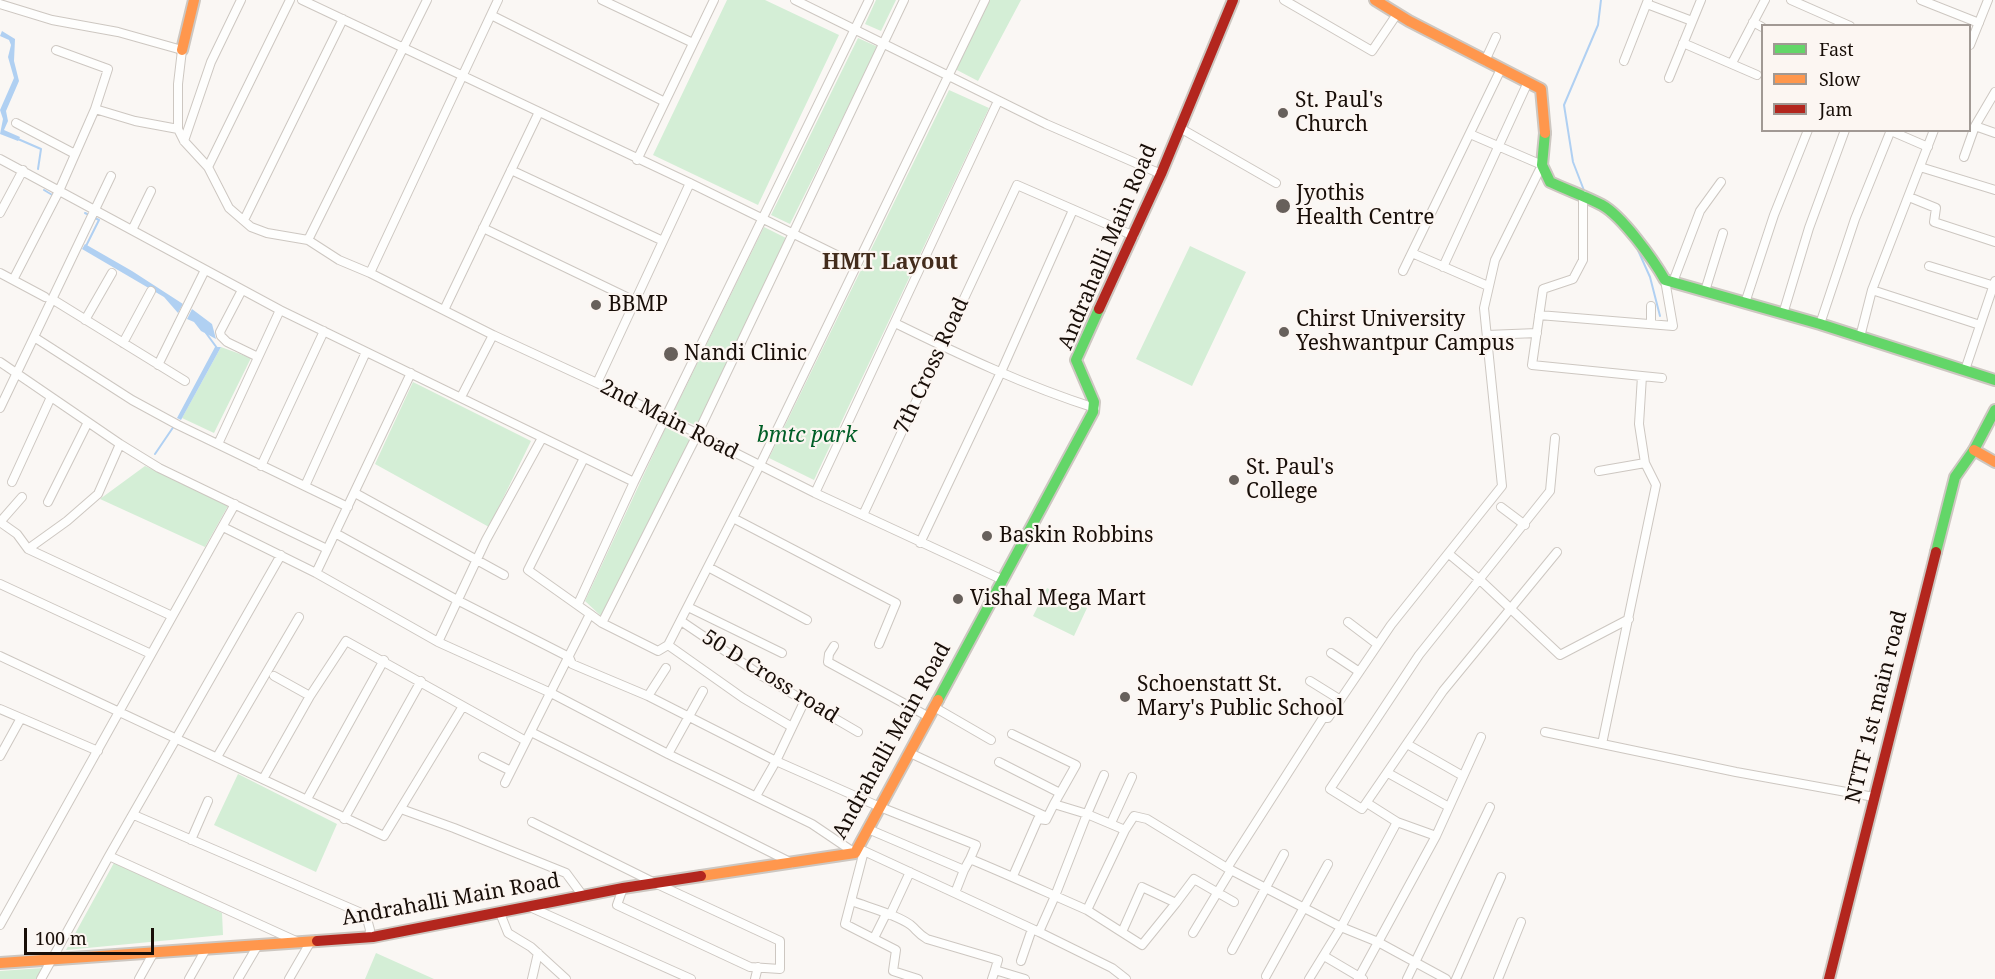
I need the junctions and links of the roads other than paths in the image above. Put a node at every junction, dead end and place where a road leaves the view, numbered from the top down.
1 (192, 0) edge
2 (241, 0) edge
3 (290, 0) edge
4 (302, 0) edge
5 (427, 0) edge
6 (498, 0) edge
7 (602, 0) edge
8 (714, 0) edge
9 (795, 0) edge
10 (869, 0) edge
11 (904, 0) edge
12 (985, 0) edge
13 (1233, 0) edge
14 (1284, 0) edge
15 (1375, 0) edge
16 (1701, 0) edge
17 (1764, 0) edge
18 (1791, 0) edge
19 (1921, 0) edge
20 (1988, 0) edge
21 (1648, 2) edge
22 (807, 3) edge
23 (0, 4) edge
24 (1397, 14) junction
25 (491, 15) junction
26 (343, 19) junction
27 (1692, 21) junction
28 (1753, 22) junction
29 (1978, 22) junction
30 (1845, 24) edge
31 (1761, 26) edge
32 (855, 29) junction
33 (1496, 37) dead end
34 (1971, 42) edge
35 (693, 43) junction
36 (1683, 43) junction
37 (884, 44) junction
38 (404, 48) junction
39 (56, 50) dead end
40 (182, 50) junction
41 (1485, 61) junction
42 (1624, 61) dead end
43 (1732, 63) junction
44 (1501, 69) junction
45 (949, 75) junction
46 (1757, 75) dead end
47 (462, 76) junction
48 (1669, 78) dead end
49 (1528, 82) junction
50 (1995, 92) edge
51 (998, 101) junction
52 (665, 102) junction
53 (95, 109) junction
54 (539, 112) junction
55 (16, 123) dead end
56 (1975, 126) junction
57 (1180, 128) junction
58 (178, 129) junction
59 (1807, 132) edge
60 (1844, 132) edge
61 (1891, 132) edge
62 (1893, 132) edge
63 (1933, 132) edge
64 (1995, 133) edge
65 (1470, 134) junction
66 (184, 141) junction
67 (1498, 147) junction
68 (1928, 147) junction
69 (75, 153) junction
70 (1964, 157) dead end
71 (0, 159) edge
72 (637, 160) junction
73 (1542, 165) junction
74 (208, 167) junction
75 (1920, 167) junction
76 (511, 170) junction
77 (23, 171) junction
78 (1161, 174) junction
79 (111, 176) dead end
80 (1721, 182) dead end
81 (690, 183) junction
82 (1276, 183) dead end
83 (1995, 190) edge
84 (59, 191) junction
85 (152, 191) dead end
86 (1583, 195) junction
87 (1909, 197) junction
88 (95, 210) junction
89 (1073, 210) junction
90 (0, 213) edge
91 (244, 220) junction
92 (762, 220) junction
93 (483, 228) junction
94 (132, 230) junction
95 (1723, 232) dead end
96 (792, 235) junction
97 (1134, 236) junction
98 (308, 240) junction
99 (663, 241) junction
100 (1995, 242) edge
101 (1412, 253) junction
102 (857, 265) junction
103 (1929, 266) dead end
104 (1443, 267) junction
105 (205, 270) junction
106 (1403, 271) dead end
107 (0, 273) edge
108 (112, 273) dead end
109 (370, 273) junction
110 (13, 280) junction
111 (1669, 281) junction
112 (1994, 284) edge
113 (1488, 286) junction
114 (242, 290) junction
115 (1872, 290) junction
116 (151, 291) dead end
117 (1705, 291) junction
118 (48, 298) junction
119 (635, 301) junction
120 (1745, 303) junction
121 (1650, 306) dead end
122 (280, 310) junction
123 (444, 310) junction
124 (1783, 314) junction
125 (1539, 315) junction
126 (85, 320) junction
127 (896, 323) junction
128 (1651, 324) junction
129 (1820, 324) junction
130 (1980, 325) junction
131 (324, 331) junction
132 (1537, 333) junction
133 (493, 335) junction
134 (1487, 335) junction
135 (34, 337) junction
136 (1860, 337) junction
137 (123, 343) junction
138 (941, 346) junction
139 (366, 352) junction
140 (258, 357) junction
141 (0, 362) edge
142 (158, 365) junction
143 (1965, 370) junction
144 (1001, 372) junction
145 (17, 373) junction
146 (411, 373) junction
147 (1642, 376) junction
148 (1662, 378) dead end
149 (1995, 380) edge
150 (185, 381) dead end
151 (597, 383) junction
152 (51, 397) junction
153 (461, 397) junction
154 (0, 408) edge
155 (1095, 408) junction
156 (1995, 410) edge
157 (665, 419) junction
158 (88, 422) junction
159 (698, 435) junction
160 (542, 438) junction
161 (1555, 438) dead end
162 (120, 444) junction
163 (218, 444) junction
164 (1974, 450) junction
165 (584, 458) junction
166 (1995, 462) edge
167 (1645, 463) junction
168 (261, 465) junction
169 (760, 465) junction
170 (1599, 471) dead end
171 (12, 482) dead end
172 (634, 482) junction
173 (305, 486) junction
174 (355, 493) junction
175 (815, 493) junction
176 (22, 497) dead end
177 (48, 502) dead end
178 (235, 504) junction
179 (348, 507) junction
180 (1501, 507) dead end
181 (863, 515) junction
182 (733, 518) junction
183 (0, 522) edge
184 (1525, 525) junction
185 (223, 527) junction
186 (335, 533) junction
187 (920, 543) junction
188 (28, 549) junction
189 (327, 549) junction
190 (1557, 552) dead end
191 (1449, 554) junction
192 (281, 555) junction
193 (477, 560) junction
194 (708, 567) junction
195 (316, 573) junction
196 (504, 574) dead end
197 (1479, 579) junction
198 (1003, 580) junction
199 (0, 584) edge
200 (457, 600) junction
201 (578, 604) junction
202 (688, 607) junction
203 (1512, 609) junction
204 (590, 614) junction
205 (172, 615) junction
206 (299, 617) dead end
207 (1629, 619) junction
208 (807, 620) dead end
209 (681, 621) junction
210 (1348, 622) dead end
211 (602, 623) junction
212 (438, 642) junction
213 (1377, 644) junction
214 (668, 645) junction
215 (879, 645) dead end
216 (834, 646) dead end
217 (782, 653) dead end
218 (1331, 653) dead end
219 (151, 654) junction
220 (0, 657) edge
221 (569, 657) junction
222 (384, 660) junction
223 (666, 668) dead end
224 (1358, 671) junction
225 (274, 676) dead end
226 (421, 681) junction
227 (1310, 681) dead end
228 (703, 691) dead end
229 (551, 693) junction
230 (310, 696) junction
231 (648, 696) junction
232 (1339, 699) junction
233 (805, 700) junction
234 (463, 706) junction
235 (0, 709) edge
236 (119, 712) junction
237 (932, 712) junction
238 (689, 717) junction
239 (21, 718) junction
240 (792, 727) junction
241 (531, 732) junction
242 (858, 732) dead end
243 (1545, 732) dead end
244 (1012, 734) dead end
245 (1481, 737) dead end
246 (177, 739) junction
247 (991, 740) dead end
248 (526, 741) junction
249 (1407, 744) junction
250 (1602, 744) junction
251 (98, 751) junction
252 (910, 753) junction
253 (669, 754) junction
254 (0, 756) edge
255 (217, 757) junction
256 (483, 757) dead end
257 (776, 761) junction
258 (999, 762) dead end
259 (511, 771) junction
260 (1388, 773) junction
261 (1104, 775) dead end
262 (1463, 776) junction
263 (1132, 777) dead end
264 (263, 779) junction
265 (505, 783) dead end
266 (1060, 793) junction
267 (756, 796) junction
268 (1874, 797) junction
269 (307, 799) junction
270 (208, 801) dead end
271 (1367, 803) junction
272 (1054, 804) junction
273 (880, 807) junction
274 (1449, 807) junction
275 (1490, 807) dead end
276 (401, 809) junction
277 (1087, 814) junction
278 (134, 815) junction
279 (1047, 817) junction
280 (344, 819) junction
281 (532, 822) dead end
282 (1396, 822) junction
283 (1111, 823) junction
284 (868, 829) junction
285 (1125, 830) junction
286 (1436, 836) junction
287 (191, 840) junction
288 (860, 852) junction
289 (1284, 855) dead end
290 (109, 856) junction
291 (970, 859) junction
292 (794, 863) junction
293 (1328, 864) dead end
294 (1229, 869) junction
295 (964, 870) junction
296 (910, 872) junction
297 (1013, 876) junction
298 (1501, 877) dead end
299 (657, 884) junction
300 (623, 888) junction
301 (1266, 888) junction
302 (1217, 892) junction
303 (955, 893) junction
304 (583, 896) junction
305 (1055, 896) junction
306 (852, 901) junction
307 (1234, 902) dead end
308 (1176, 903) junction
309 (530, 907) junction
310 (1303, 907) junction
311 (1087, 910) junction
312 (500, 912) junction
313 (888, 914) junction
314 (1, 920) edge
315 (1521, 922) dead end
316 (1341, 927) junction
317 (1035, 930) junction
318 (1122, 932) junction
319 (1192, 933) dead end
320 (369, 937) junction
321 (874, 938) junction
322 (311, 941) junction
323 (298, 942) junction
324 (1378, 942) junction
325 (258, 945) junction
326 (206, 949) junction
327 (1232, 950) dead end
328 (154, 952) junction
329 (538, 953) junction
330 (1324, 956) junction
331 (53, 960) junction
332 (1021, 961) dead end
333 (0, 963) edge
334 (1415, 963) junction
335 (758, 967) junction
336 (995, 970) junction
337 (1266, 976) dead end
338 (1123, 978) edge
339 (1360, 978) edge
340 (41, 979) edge
341 (138, 979) edge
342 (189, 979) edge
343 (238, 979) edge
344 (289, 979) edge
345 (532, 979) edge
346 (566, 979) edge
347 (691, 979) edge
348 (755, 979) edge
349 (918, 979) edge
350 (992, 979) edge
351 (1025, 979) edge
352 (1309, 979) edge
353 (1407, 979) edge
354 (1446, 979) edge
355 (1456, 979) edge
356 (1498, 979) edge
357 (1829, 979) edge

1 - 40 main road
2 - 66 street
3 - 74 street
4 - 26 street
5 - 38 street
6 - 25 street
7 - 35 street
8 - 35 street
9 - 22 street
10 - 32 street
11 - 37 street
12 - 45 street
13 - 57 main road, Andrahalli Main Road
14 - 24 street
15 - 24 main road
16 - 27 street
17 - 28 street
18 - 30 street
19 - 29 street
20 - 29 street
21 - 27 street
21 - 42 street
22 - 32 street
23 - 40 street
24 - 41 main road
25 - 47 street
25 - 52 street
26 - 38 street
26 - 91 street
27 - 36 street
28 - 31 street
28 - 43 street
29 - 34 street
32 - 37 street
32 - 92 street
33 - 41 street
35 - 52 street
36 - 43 street
36 - 48 street
37 - 45 street
37 - 96 street
38 - 47 street
38 - 98 street
39 - 53 street
40 - 58 street
41 - 44 main road
43 - 46 street
44 - 49 main road
44 - 65 street
45 - 51 street
45 - 102 street
47 - 54 street
47 - 109 street
49 - 67 street
49 - 73 main road
50 - 56 street
51 - 78 street
51 - 127 street
52 - 72 street
53 - 58 street
53 - 69 street
54 - 72 street
54 - 76 street
55 - 69 street
56 - 64 street
56 - 70 street
57 - 78 main road, Andrahalli Main Road
57 - 82 street
58 - 66 street
59 - 120 street
60 - 124 street
61 - 129 street
62 - 68 street
63 - 68 street
65 - 67 street
65 - 101 street
66 - 74 street
67 - 73 street
67 - 104 street
68 - 75 street
69 - 84 street
71 - 77 street
72 - 81 street
73 - 86 main road
73 - 113 street
74 - 91 street
75 - 83 street
75 - 87 street
76 - 93 street
76 - 99 street
77 - 84 street
77 - 90 street
78 - 97 main road, Andrahalli Main Road
79 - 88 street
80 - 111 street
81 - 92 street
81 - 99 street
84 - 88 street
84 - 110 street
85 - 94 street
86 - 111 main road
86 - 125 street
87 - 100 street
87 - 115 street
88 - 94 street
88 - 118 street
89 - 97 street
89 - 138 street, 7th Cross Road
89 - 144 street
91 - 98 street
92 - 96 street
92 - 157 street
93 - 119 street
93 - 123 street
94 - 105 street
95 - 117 street
96 - 102 street
96 - 159 street
97 - 155 main road, Andrahalli Main Road
98 - 109 street, 2nd Main Road
99 - 119 street
101 - 104 street
101 - 106 street
102 - 169 street
103 - 112 street
104 - 113 street
105 - 114 street
105 - 142 street
107 - 110 street
108 - 126 street
109 - 123 street, 2nd Main Road
110 - 118 street
111 - 117 main road
111 - 128 street
112 - 130 street
113 - 134 street
114 - 122 street
114 - 140 street
115 - 130 street
115 - 136 street
116 - 137 street
117 - 120 main road
118 - 126 street
118 - 135 street
119 - 151 street
120 - 124 main road
121 - 128 street
122 - 131 street
122 - 140 street
123 - 133 street, 2nd Main Road
124 - 129 main road
125 - 128 street
125 - 132 street
126 - 137 street
127 - 138 street
127 - 175 street
129 - 136 main road
130 - 143 street
131 - 139 street
131 - 168 street
132 - 134 street
132 - 147 street
133 - 151 street, 2nd Main Road
133 - 153 street
134 - 191 street
135 - 145 street
135 - 163 street
136 - 143 main road
137 - 142 street
138 - 144 street
138 - 181 street, 7th Cross Road
139 - 146 street
139 - 173 street
140 - 163 street
141 - 145 street
142 - 150 street
143 - 149 main road
144 - 155 street
144 - 187 street
145 - 152 street
145 - 154 street
146 - 153 street
146 - 174 street
147 - 148 street
147 - 167 street
151 - 157 street, 2nd Main Road
152 - 158 street
152 - 171 street
153 - 160 street
155 - 198 main road, Andrahalli Main Road
156 - 164 main road, NTTF 1st main road
157 - 159 street, 2nd Main Road
157 - 172 street
158 - 162 street
158 - 177 street
159 - 169 street, 2nd Main Road
159 - 211 street
160 - 165 street
160 - 193 street
161 - 184 street
162 - 178 street
162 - 188 street
163 - 168 street
164 - 166 main road
164 - 268 main road, NTTF 1st main road
165 - 172 street
165 - 201 street
167 - 170 street
167 - 207 street
168 - 173 street
169 - 175 street, 2nd Main Road
169 - 182 street
172 - 201 street
173 - 179 street
174 - 179 street
174 - 193 street
175 - 181 street, 2nd Main Road
176 - 183 street
178 - 185 street
178 - 189 street
179 - 186 street
180 - 184 street
181 - 187 street, 2nd Main Road
182 - 194 street
182 - 215 street
183 - 188 street
184 - 197 street
185 - 192 street
185 - 205 street
186 - 189 street
186 - 200 street
187 - 198 street, 2nd Main Road
188 - 205 street
189 - 195 street
190 - 203 street
191 - 197 street
191 - 213 street
192 - 195 street
192 - 246 street
193 - 196 street
193 - 200 street
194 - 202 street
194 - 208 street
195 - 212 street
197 - 203 street
197 - 271 street
198 - 237 main road, Andrahalli Main Road
199 - 219 street
200 - 212 street
200 - 221 street
201 - 204 street
202 - 209 street
202 - 217 street
203 - 207 street
203 - 249 street
204 - 211 street
204 - 221 street
205 - 219 street
206 - 255 street
207 - 250 street
209 - 214 street
209 - 233 street, 50 D Cross road
210 - 213 street
211 - 214 street
212 - 229 street
213 - 224 street
214 - 240 street
216 - 237 street
218 - 224 street
219 - 236 street
220 - 236 street
221 - 229 street
221 - 231 street
222 - 226 street
222 - 230 street
222 - 269 street
223 - 231 street
224 - 232 street
225 - 230 street
226 - 234 street
226 - 280 street
227 - 232 street
228 - 238 street
229 - 241 street
229 - 253 street
230 - 264 street
231 - 238 street
232 - 294 street
233 - 240 street
233 - 242 street, 50 D Cross road
234 - 248 street
234 - 276 street
235 - 239 street
236 - 246 street
236 - 251 street
237 - 247 street
237 - 252 main road, Andrahalli Main Road
238 - 253 street
238 - 257 street
239 - 251 street
239 - 254 street
240 - 257 street
241 - 248 street
241 - 292 street
243 - 250 street
244 - 266 street
245 - 262 street
246 - 255 street
246 - 278 street
248 - 259 street
249 - 260 street
249 - 262 street
250 - 268 street
251 - 314 street
252 - 273 main road, Andrahalli Main Road
252 - 279 street
253 - 267 street
255 - 264 street
256 - 259 street
257 - 267 street
257 - 273 street
258 - 266 street
259 - 265 street
260 - 271 street
260 - 274 street
261 - 277 street
262 - 274 street
263 - 283 street
264 - 269 street
266 - 272 street
267 - 288 street
268 - 357 main road, NTTF 1st main road
269 - 280 street
270 - 287 street
271 - 282 street
272 - 277 street
272 - 279 street
273 - 284 main road, Andrahalli Main Road
273 - 291 street
274 - 286 street
275 - 334 street
276 - 280 street
276 - 304 street
277 - 283 street
277 - 305 street
278 - 287 street
278 - 290 street
279 - 297 street
281 - 299 street
282 - 286 street
282 - 316 street
283 - 285 street
284 - 288 main road, Andrahalli Main Road
284 - 295 street
285 - 294 street
285 - 311 street
286 - 324 street
287 - 320 street
288 - 292 main road, Andrahalli Main Road
288 - 296 street
288 - 306 street
289 - 301 street
290 - 323 street
290 - 331 street
291 - 295 street
291 - 297 street
292 - 299 main road, Andrahalli Main Road
293 - 310 street
294 - 301 street
294 - 302 street
295 - 303 street
296 - 303 street
296 - 313 street
297 - 305 street
298 - 355 street
299 - 300 main road, Andrahalli Main Road
299 - 335 street
300 - 304 main road, Andrahalli Main Road
300 - 335 street
301 - 310 street
301 - 327 street
302 - 307 street
302 - 308 street
302 - 319 street
303 - 317 street
304 - 309 main road, Andrahalli Main Road
305 - 311 street
305 - 317 street
306 - 313 street
306 - 321 street
308 - 318 street
308 - 318 street
309 - 312 main road, Andrahalli Main Road
309 - 347 street
310 - 316 street
310 - 337 street
311 - 318 street
312 - 320 main road, Andrahalli Main Road
312 - 329 street
313 - 321 street
313 - 336 street
315 - 356 street
316 - 324 street
316 - 330 street
317 - 332 street
317 - 338 street
320 - 322 main road, Andrahalli Main Road
321 - 349 street
322 - 323 main road, Andrahalli Main Road
322 - 344 street
323 - 325 main road, Andrahalli Main Road
324 - 334 street
324 - 339 street
325 - 326 main road, Andrahalli Main Road
325 - 343 street
326 - 328 main road, Andrahalli Main Road
326 - 342 street
328 - 331 main road, Andrahalli Main Road
328 - 341 street
329 - 345 street
329 - 346 street
330 - 339 street
330 - 352 street
331 - 333 main road, Andrahalli Main Road
331 - 340 street
334 - 353 street
334 - 354 street
335 - 348 street
336 - 350 street
336 - 351 street

